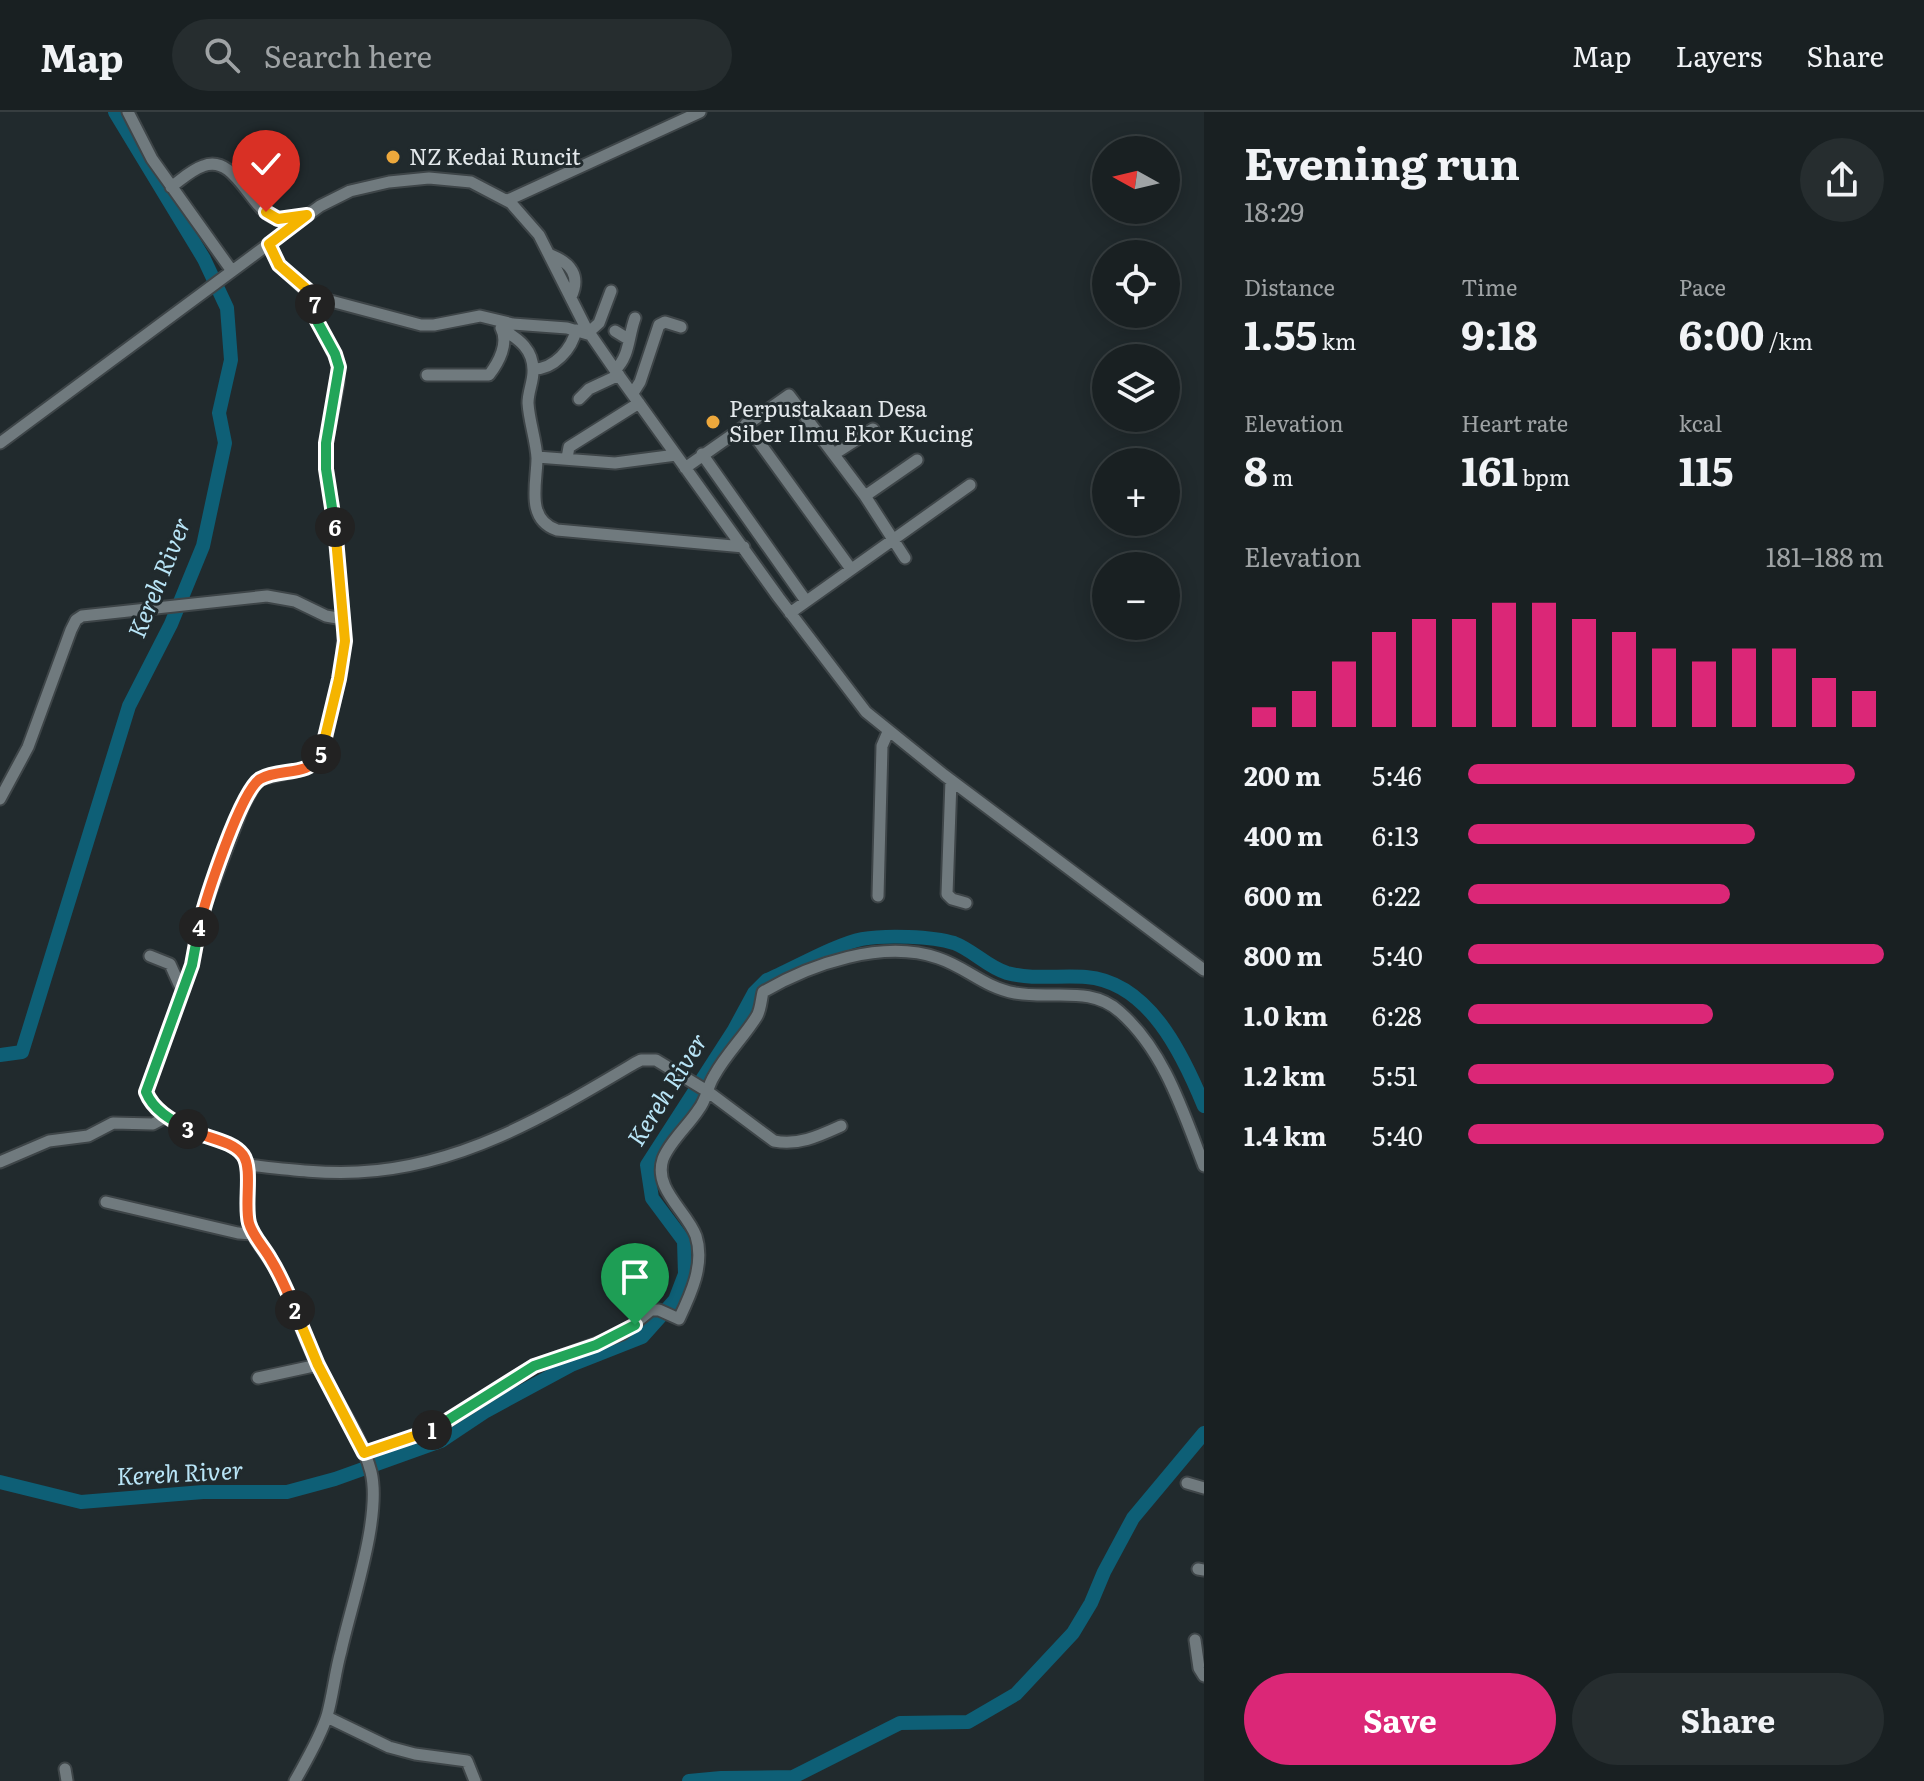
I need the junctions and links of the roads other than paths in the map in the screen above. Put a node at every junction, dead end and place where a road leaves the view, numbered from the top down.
1 (128, 112) edge
2 (700, 112) edge
3 (171, 187) junction
4 (508, 200) junction
5 (307, 215) junction
6 (269, 244) junction
7 (227, 275) junction
8 (611, 291) dead end
9 (312, 296) junction
10 (635, 318) dead end
11 (492, 319) junction
12 (681, 327) dead end
13 (502, 329) junction
14 (576, 330) junction
15 (615, 331) dead end
16 (590, 334) junction
17 (628, 339) junction
18 (534, 369) junction
19 (617, 372) junction
20 (427, 375) dead end
21 (636, 398) junction
22 (579, 399) dead end
23 (746, 424) junction
24 (873, 429) dead end
25 (0, 443) edge
26 (702, 454) junction
27 (834, 454) junction
28 (676, 455) junction
29 (537, 457) junction
30 (567, 458) junction
31 (917, 460) dead end
32 (685, 468) junction
33 (970, 485) dead end
34 (865, 496) junction
35 (894, 540) junction
36 (744, 547) junction
37 (905, 558) dead end
38 (851, 569) junction
39 (806, 601) junction
40 (790, 613) junction
41 (343, 619) junction
42 (888, 732) junction
43 (951, 780) junction
44 (0, 799) edge
45 (878, 896) dead end
46 (966, 903) dead end
47 (150, 956) dead end
48 (1204, 970) edge
49 (184, 989) junction
50 (701, 1087) junction
51 (166, 1117) junction
52 (841, 1126) dead end
53 (0, 1162) edge
54 (248, 1165) junction
55 (1204, 1166) edge
56 (106, 1202) dead end
57 (253, 1234) junction
58 (318, 1365) junction
59 (258, 1378) dead end
60 (367, 1462) junction
61 (1187, 1483) dead end
62 (1204, 1488) edge
63 (1195, 1640) dead end
64 (1204, 1676) edge
65 (327, 1717) junction
66 (295, 1781) edge
67 (475, 1781) edge

1 - 3 street
2 - 4 street
3 - 5 street
3 - 7 street
4 - 5 street
4 - 16 street
5 - 6 street
6 - 7 street
6 - 9 street
7 - 25 street
8 - 16 street
9 - 11 street
9 - 41 street
10 - 17 street
11 - 13 street
11 - 14 street
12 - 21 street
13 - 18 street
13 - 20 street
14 - 16 street
14 - 18 street
15 - 17 street
16 - 19 street
17 - 19 street
18 - 29 street
19 - 21 street
19 - 22 street
21 - 28 street
21 - 30 street
23 - 26 street
23 - 27 street
23 - 38 street
24 - 27 street
26 - 32 street
26 - 39 street
27 - 34 street
28 - 30 street
28 - 32 street
29 - 30 street
29 - 36 street
31 - 34 street
32 - 36 street
33 - 35 street
34 - 35 street
35 - 37 street
35 - 38 street
36 - 40 street
38 - 39 street
39 - 40 street
40 - 42 street
41 - 44 street
41 - 49 street
42 - 43 street
42 - 45 street
43 - 46 street
43 - 48 street
47 - 49 street
49 - 51 street
50 - 52 street
50 - 54 street
50 - 55 street
50 - 60 street
51 - 53 street
51 - 54 street
54 - 57 street
56 - 57 street
57 - 58 street
58 - 59 street
58 - 60 street
60 - 65 street
61 - 62 street
63 - 64 street
65 - 66 street
65 - 67 street

